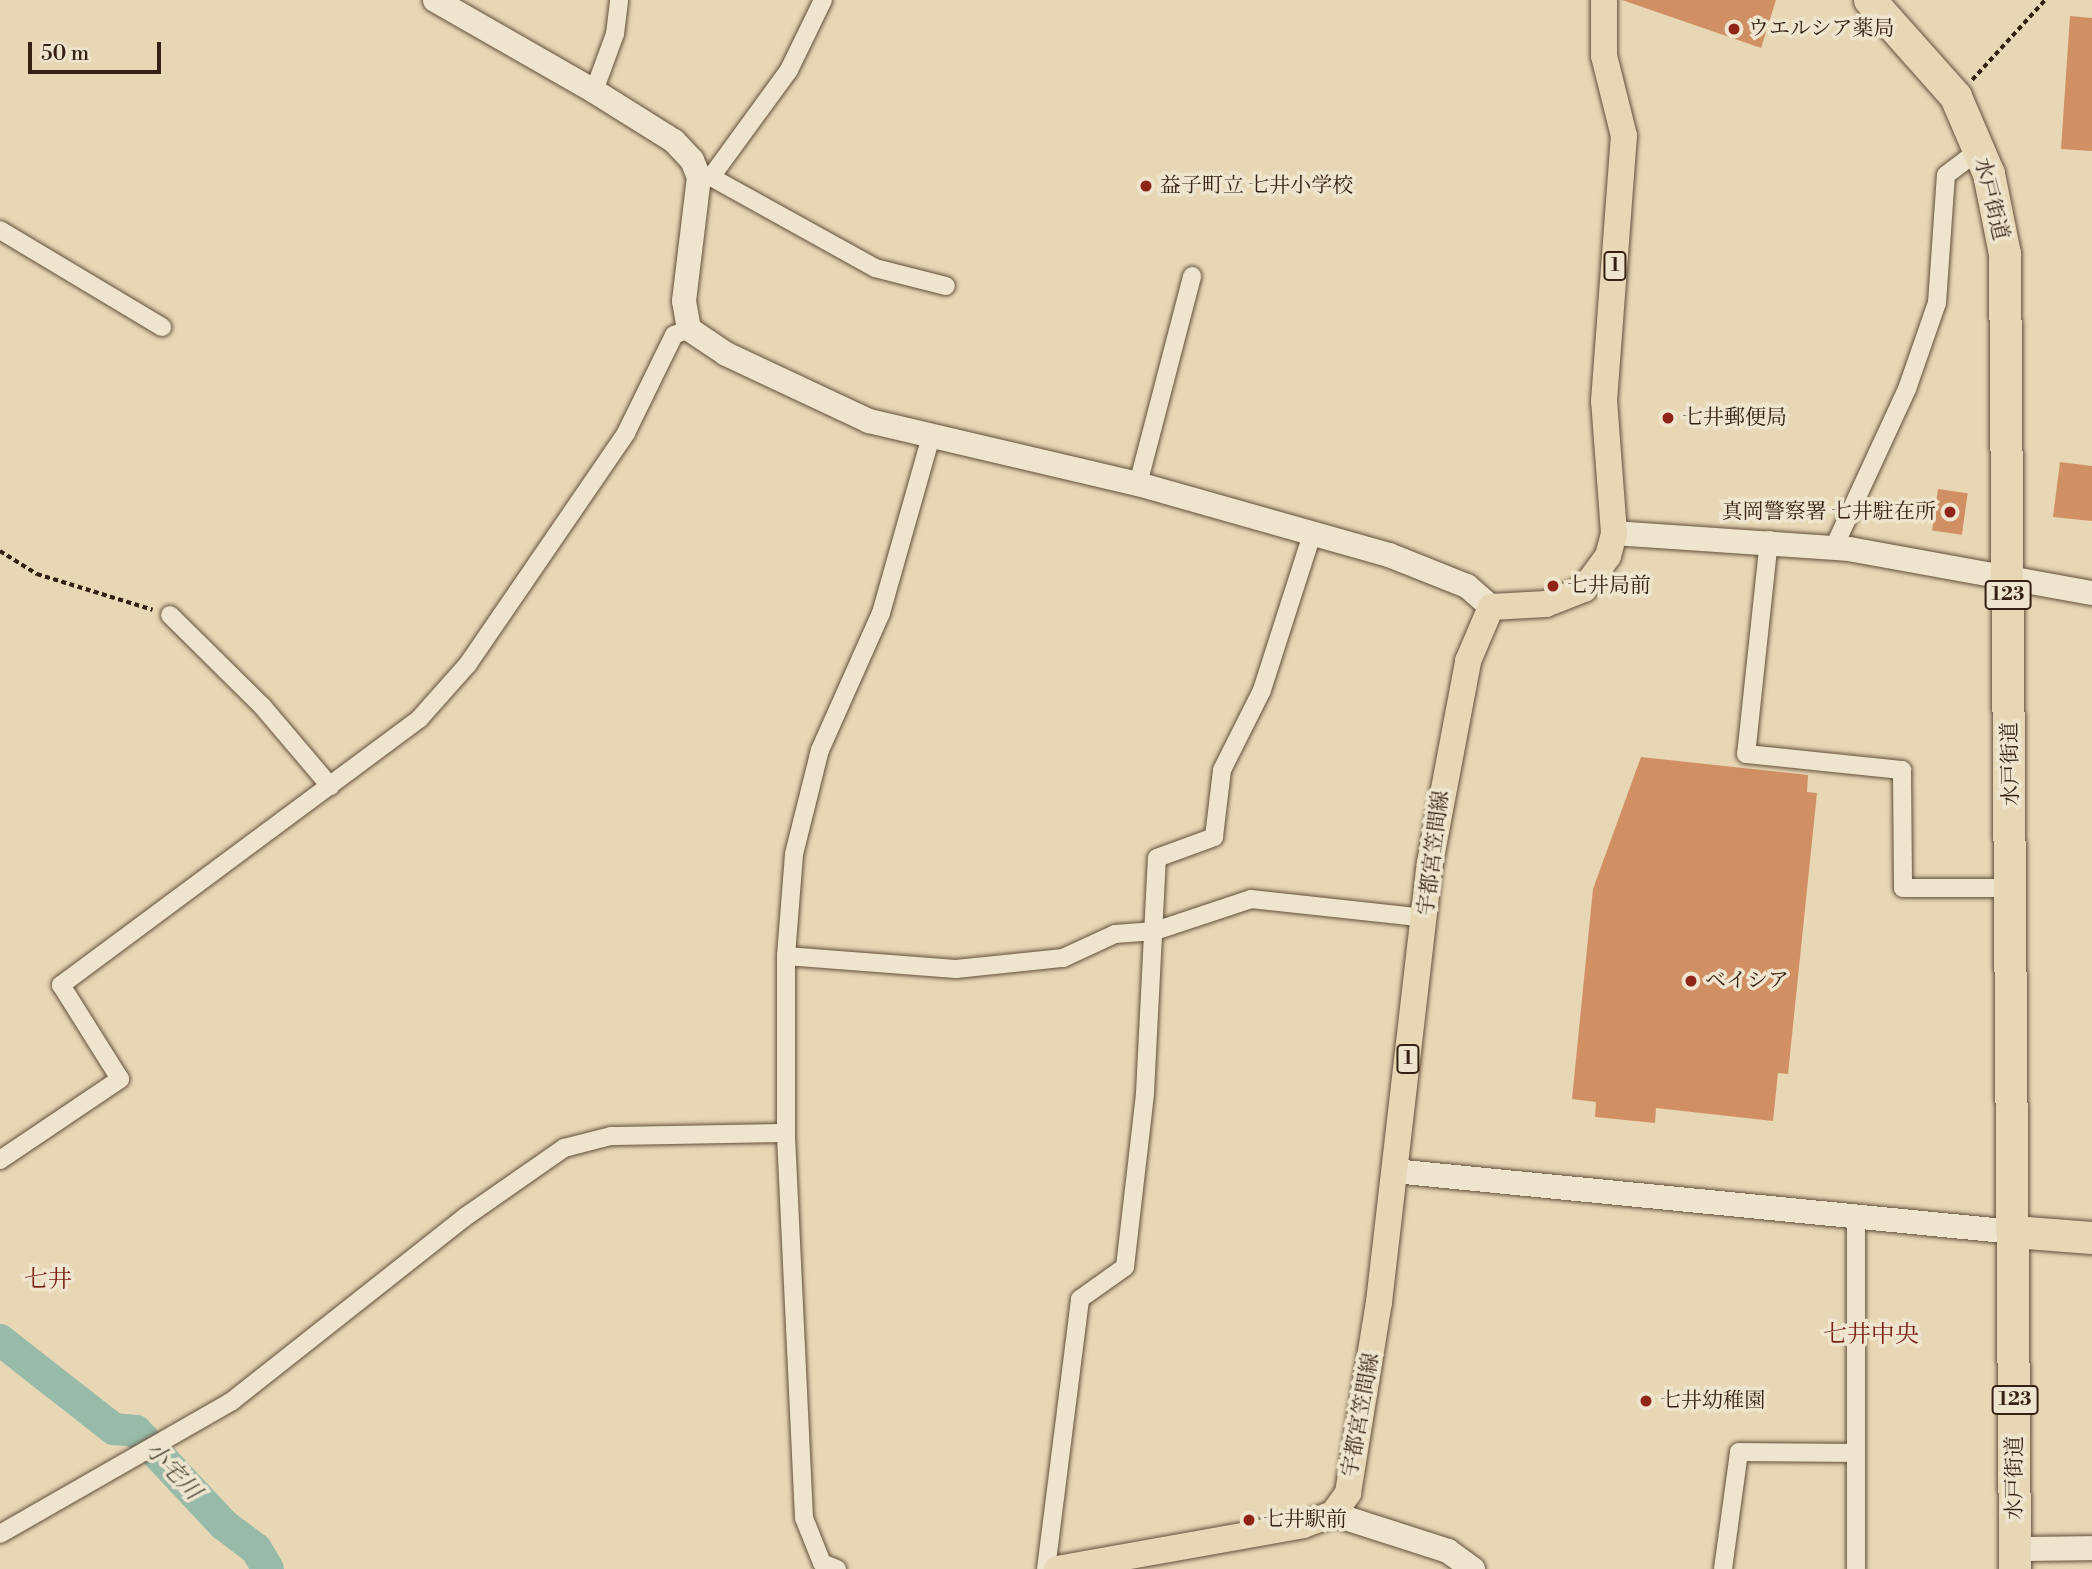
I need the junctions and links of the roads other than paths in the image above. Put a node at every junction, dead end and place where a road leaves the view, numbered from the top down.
1 (435, 0) edge
2 (619, 0) edge
3 (823, 0) edge
4 (1604, 0) edge
5 (1870, 0) edge
6 (594, 91) junction
7 (1979, 150) junction
8 (705, 177) junction
9 (0, 230) edge
10 (1192, 276) dead end
11 (946, 286) dead end
12 (162, 327) dead end
13 (689, 329) junction
14 (930, 436) junction
15 (1138, 484) junction
16 (1614, 533) junction
17 (1312, 534) junction
18 (1769, 540) junction
19 (1835, 547) junction
20 (2007, 574) junction
21 (2092, 593) edge
22 (1491, 607) junction
23 (170, 615) road end
24 (330, 786) junction
25 (2013, 888) junction
26 (1425, 918) junction
27 (1155, 931) junction
28 (786, 956) junction
29 (786, 1133) junction
30 (0, 1160) edge
31 (1394, 1171) junction
32 (1856, 1216) junction
33 (2014, 1232) junction
34 (2092, 1238) edge
35 (1855, 1453) junction
36 (1333, 1514) junction
37 (0, 1534) edge
38 (2092, 1548) edge
39 (2015, 1559) edge
40 (1149, 1561) edge
41 (837, 1569) edge
42 (1046, 1569) edge
43 (1058, 1569) edge
44 (1473, 1569) edge
45 (1723, 1569) edge
46 (1856, 1569) edge

1 - 6 street
2 - 6 street
3 - 8 street
4 - 16 main road, 1
5 - 7 highway, 水戸街道 / 123
6 - 8 street
7 - 19 street
7 - 20 highway, 水戸街道 / 123
8 - 11 street
8 - 13 street
9 - 12 street
10 - 15 street
13 - 14 street
13 - 24 street
14 - 15 street
14 - 28 street
15 - 17 street
16 - 18 street
16 - 22 main road, 1
17 - 22 street
17 - 27 street
18 - 19 street
18 - 25 street
19 - 20 street
20 - 21 street
20 - 25 highway, 水戸街道 / 123
22 - 26 main road, 宇都宮笠間線 / 1
23 - 24 street
24 - 30 street
25 - 33 highway, 水戸街道 / 123
26 - 27 street
26 - 31 main road, 宇都宮笠間線 / 1
27 - 28 street
27 - 42 street
28 - 29 street
29 - 37 street
29 - 41 street
31 - 32 street
31 - 36 main road, 宇都宮笠間線 / 1
32 - 33 street
32 - 35 street
33 - 34 highway
33 - 39 highway, 水戸街道 / 123
35 - 45 street
35 - 46 street
36 - 40 main road
36 - 44 street
38 - 39 street
40 - 43 main road

